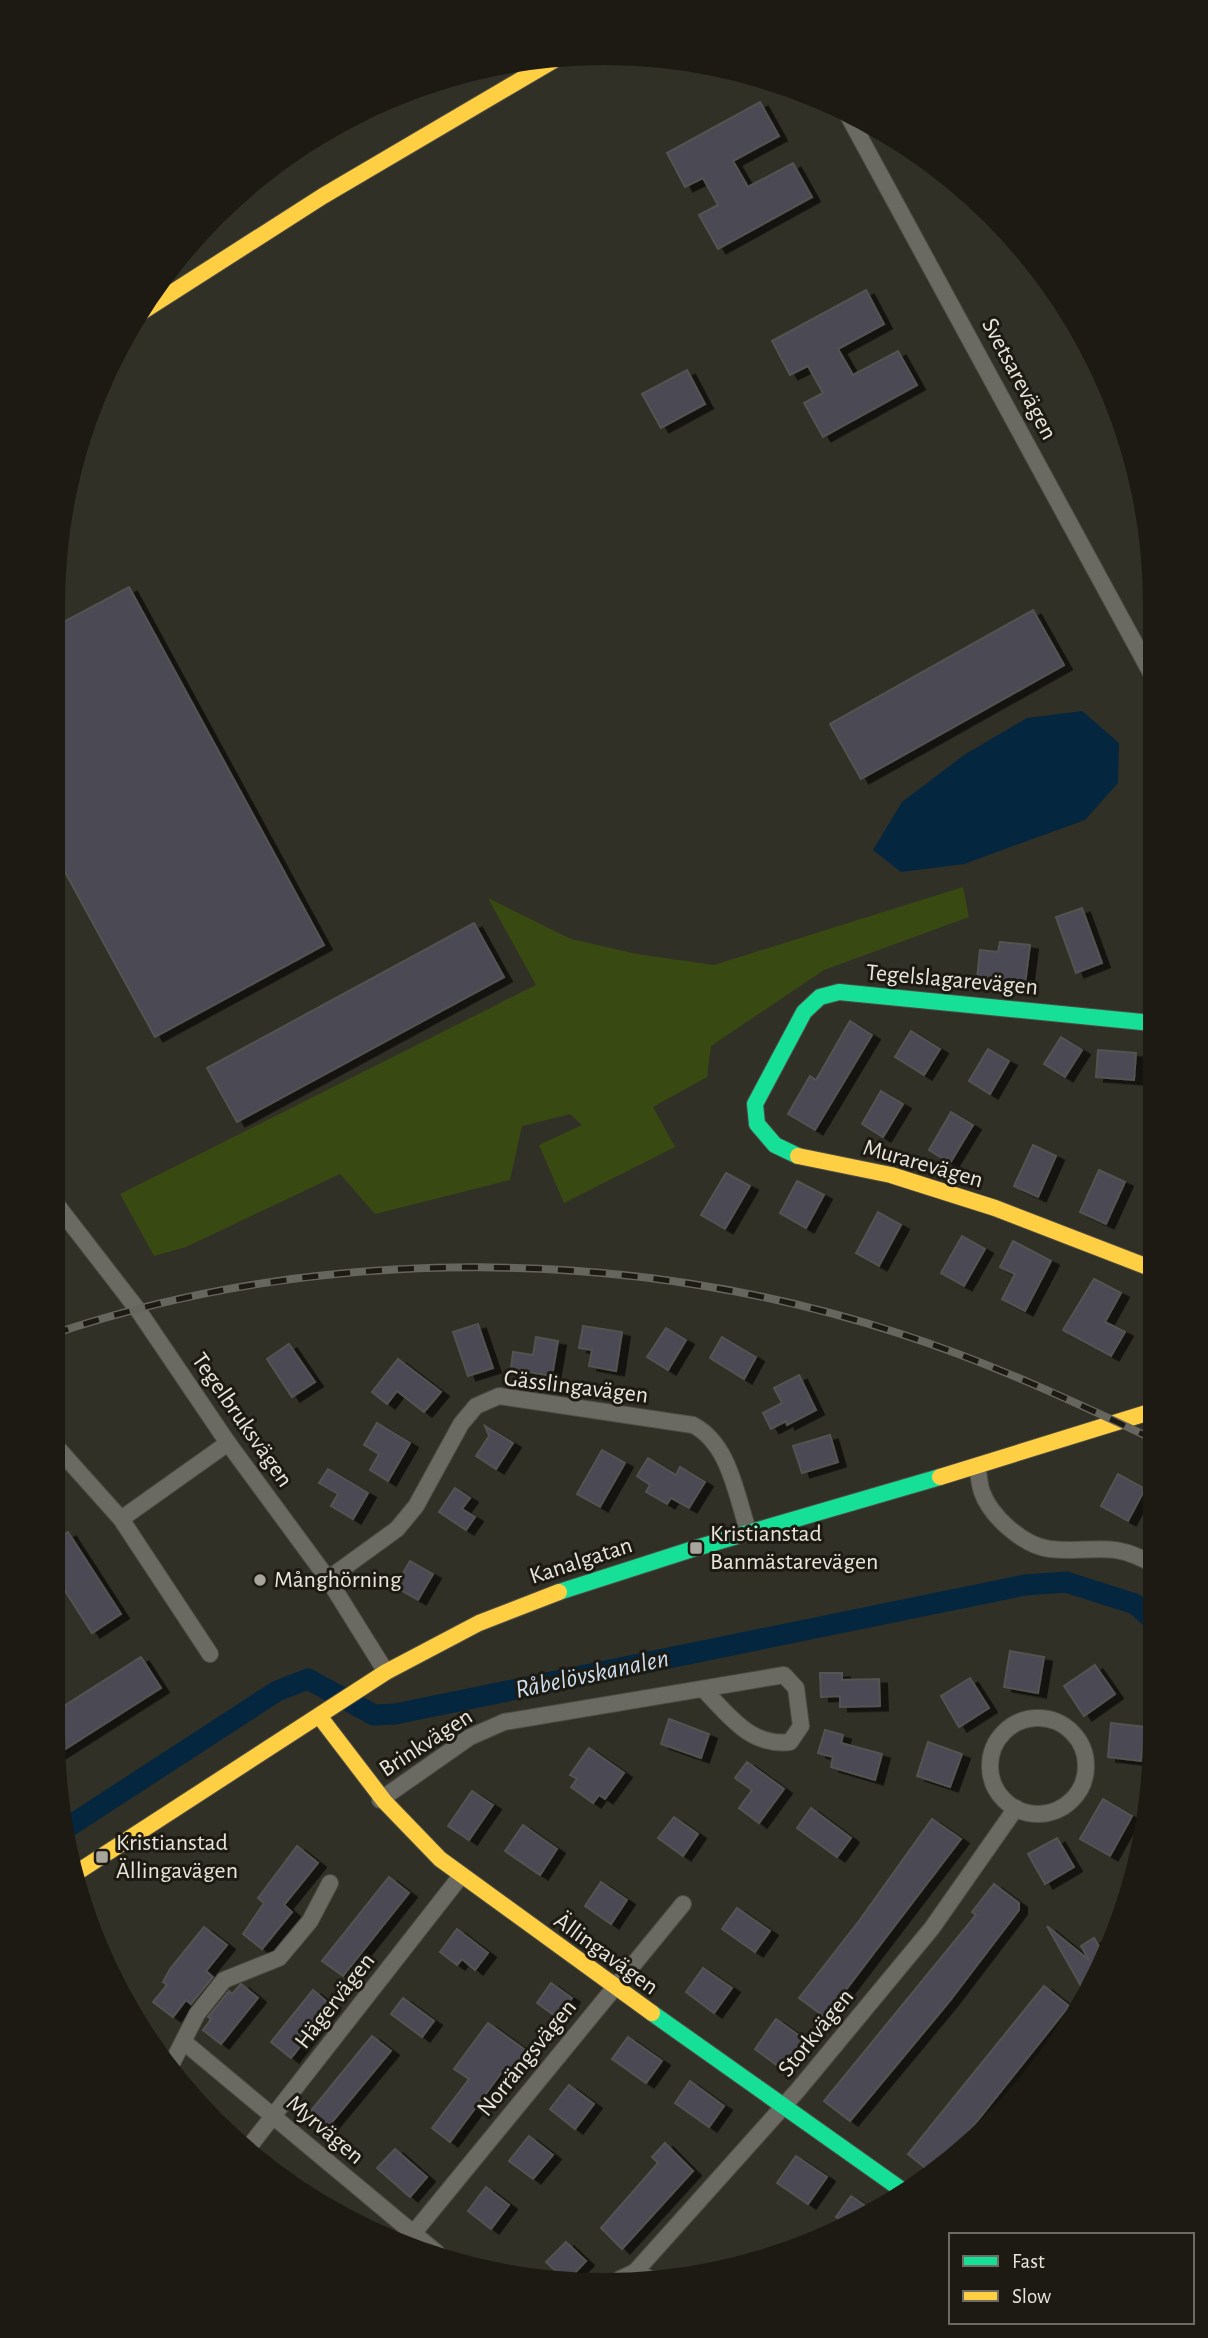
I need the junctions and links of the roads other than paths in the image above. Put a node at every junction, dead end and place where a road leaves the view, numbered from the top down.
1 (540, 69) edge
2 (854, 126) edge
3 (158, 302) edge
4 (1143, 658) edge
5 (1143, 1022) edge
6 (778, 1055) joint
7 (65, 1216) edge
8 (1143, 1265) edge
9 (1143, 1414) edge
10 (229, 1443) junction
11 (65, 1456) edge
12 (977, 1466) junction
13 (121, 1519) junction
14 (749, 1533) junction
15 (1143, 1561) edge
16 (328, 1578) junction
17 (210, 1654) dead end
18 (386, 1672) junction
19 (703, 1689) junction
20 (320, 1717) junction
21 (380, 1800) junction
22 (1016, 1808) junction
23 (82, 1869) edge
24 (460, 1877) junction
25 (330, 1883) dead end
26 (683, 1904) dead end
27 (614, 1988) junction
28 (184, 2042) junction
29 (174, 2060) edge
30 (783, 2108) junction
31 (274, 2116) junction
32 (252, 2143) edge
33 (897, 2186) edge
34 (407, 2236) edge
35 (411, 2237) edge
36 (630, 2272) edge

1 - 3 street
2 - 4 street, Svetsarevägen
5 - 6 street, Tegelslagarevägen
6 - 8 street, Murarevägen
7 - 10 street, Tegelbruksvägen
9 - 12 street, Kanalgatan
10 - 13 street
10 - 16 street, Tegelbruksvägen
11 - 13 street
12 - 14 street, Kanalgatan
12 - 15 street
13 - 17 street
14 - 16 street, Gässlingavägen
14 - 18 street, Kanalgatan
16 - 18 street, Tegelbruksvägen
18 - 20 street, Kanalgatan
19 - 19 street, Brinkvägen
19 - 21 street, Brinkvägen
20 - 21 street, Ällingavägen
20 - 23 street, Kanalgatan
21 - 24 street, Ällingavägen
22 - 22 street
22 - 30 street, Storkvägen
24 - 27 street, Ällingavägen
24 - 31 street, Hägervägen
25 - 28 street
26 - 27 street, Norrängsvägen
27 - 30 street, Ällingavägen
27 - 35 street, Norrängsvägen
28 - 29 street
28 - 31 street, Myrvägen
30 - 33 street, Ällingavägen
30 - 36 street, Storkvägen
31 - 32 street, Hägervägen
31 - 34 street, Myrvägen

